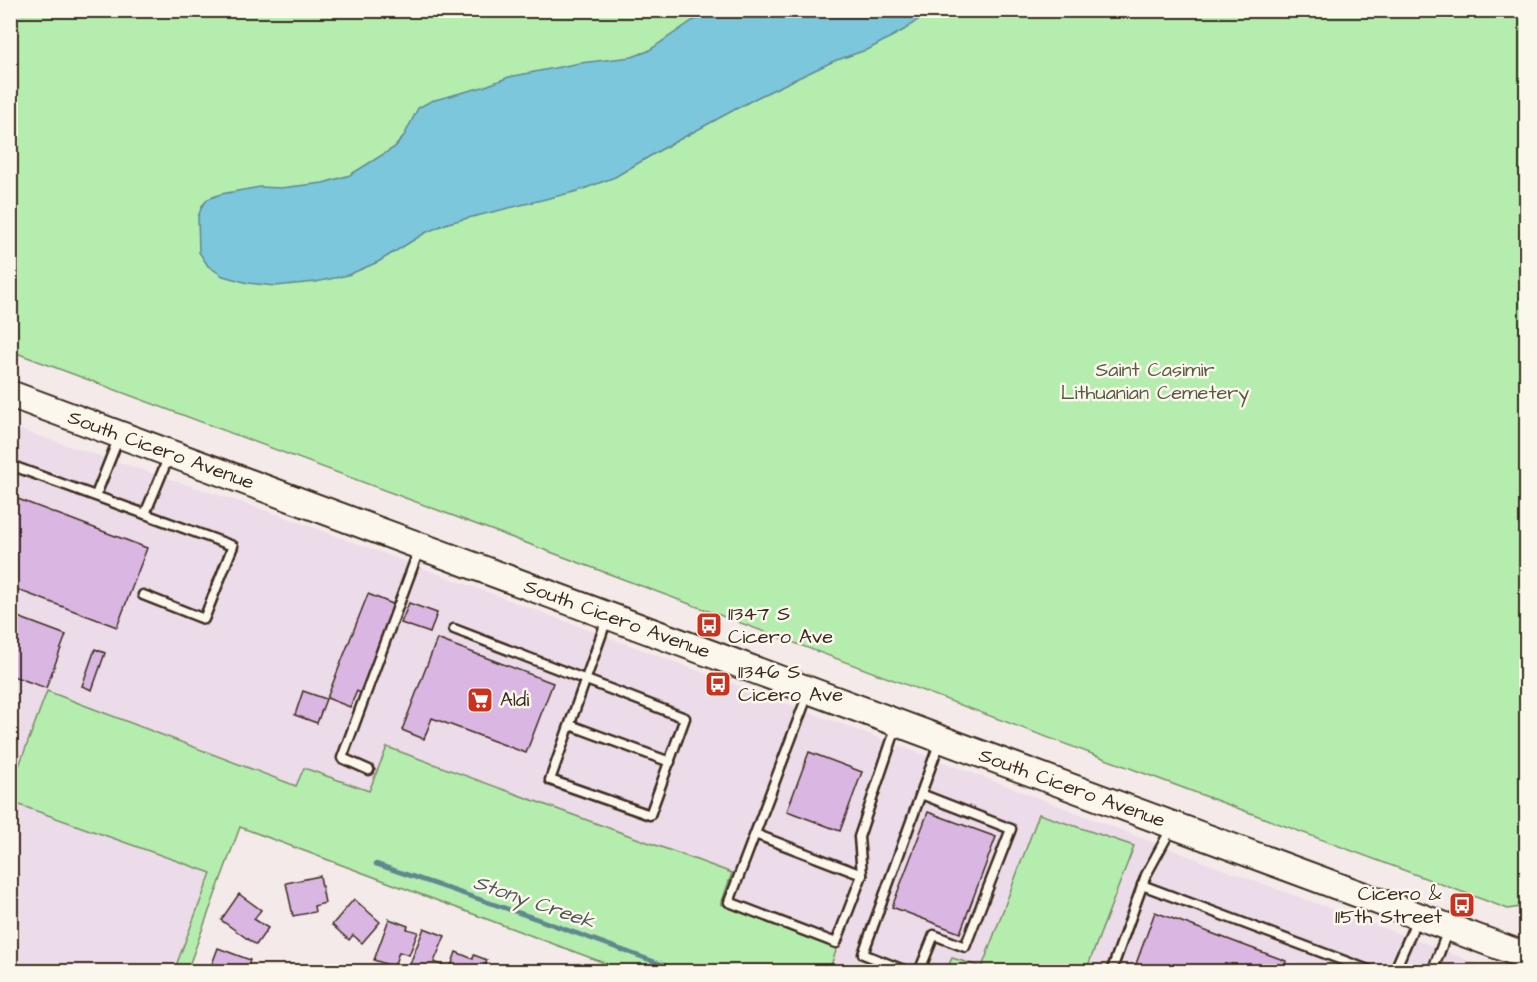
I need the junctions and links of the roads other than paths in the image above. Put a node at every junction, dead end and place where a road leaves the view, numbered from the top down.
1 (10, 394) edge
2 (120, 435) junction
3 (170, 453) junction
4 (10, 465) edge
5 (96, 495) junction
6 (144, 513) junction
7 (420, 546) junction
8 (143, 595) dead end
9 (608, 616) junction
10 (454, 629) dead end
11 (586, 680) junction
12 (809, 690) junction
13 (897, 723) junction
14 (570, 724) junction
15 (941, 739) junction
16 (669, 762) junction
17 (369, 770) dead end
18 (921, 794) junction
19 (1173, 825) junction
20 (755, 834) junction
21 (862, 875) junction
22 (1142, 885) junction
23 (1418, 916) junction
24 (1449, 928) junction
25 (1527, 956) edge
26 (909, 972) edge
27 (919, 972) edge
28 (1111, 972) edge
29 (1374, 972) edge
30 (1394, 972) edge
31 (1432, 972) edge

1 - 2 main road, South Cicero Avenue
2 - 3 main road, South Cicero Avenue
2 - 5 lane
3 - 6 lane
3 - 7 main road, South Cicero Avenue
4 - 5 lane
5 - 6 lane
6 - 8 lane
7 - 9 main road, South Cicero Avenue
7 - 17 lane
9 - 11 lane
9 - 12 main road, South Cicero Avenue
10 - 11 lane
11 - 14 lane
11 - 16 lane
12 - 13 main road, South Cicero Avenue
12 - 20 lane
13 - 15 main road, South Cicero Avenue
13 - 21 lane
14 - 16 lane
14 - 16 lane
15 - 18 lane
15 - 19 main road, South Cicero Avenue
18 - 26 lane
18 - 27 lane
19 - 22 lane
19 - 23 main road, South Cicero Avenue
20 - 21 lane
20 - 21 lane
22 - 28 lane
22 - 29 lane
23 - 24 main road, South Cicero Avenue
23 - 30 lane
24 - 25 main road, South Cicero Avenue
24 - 31 lane

